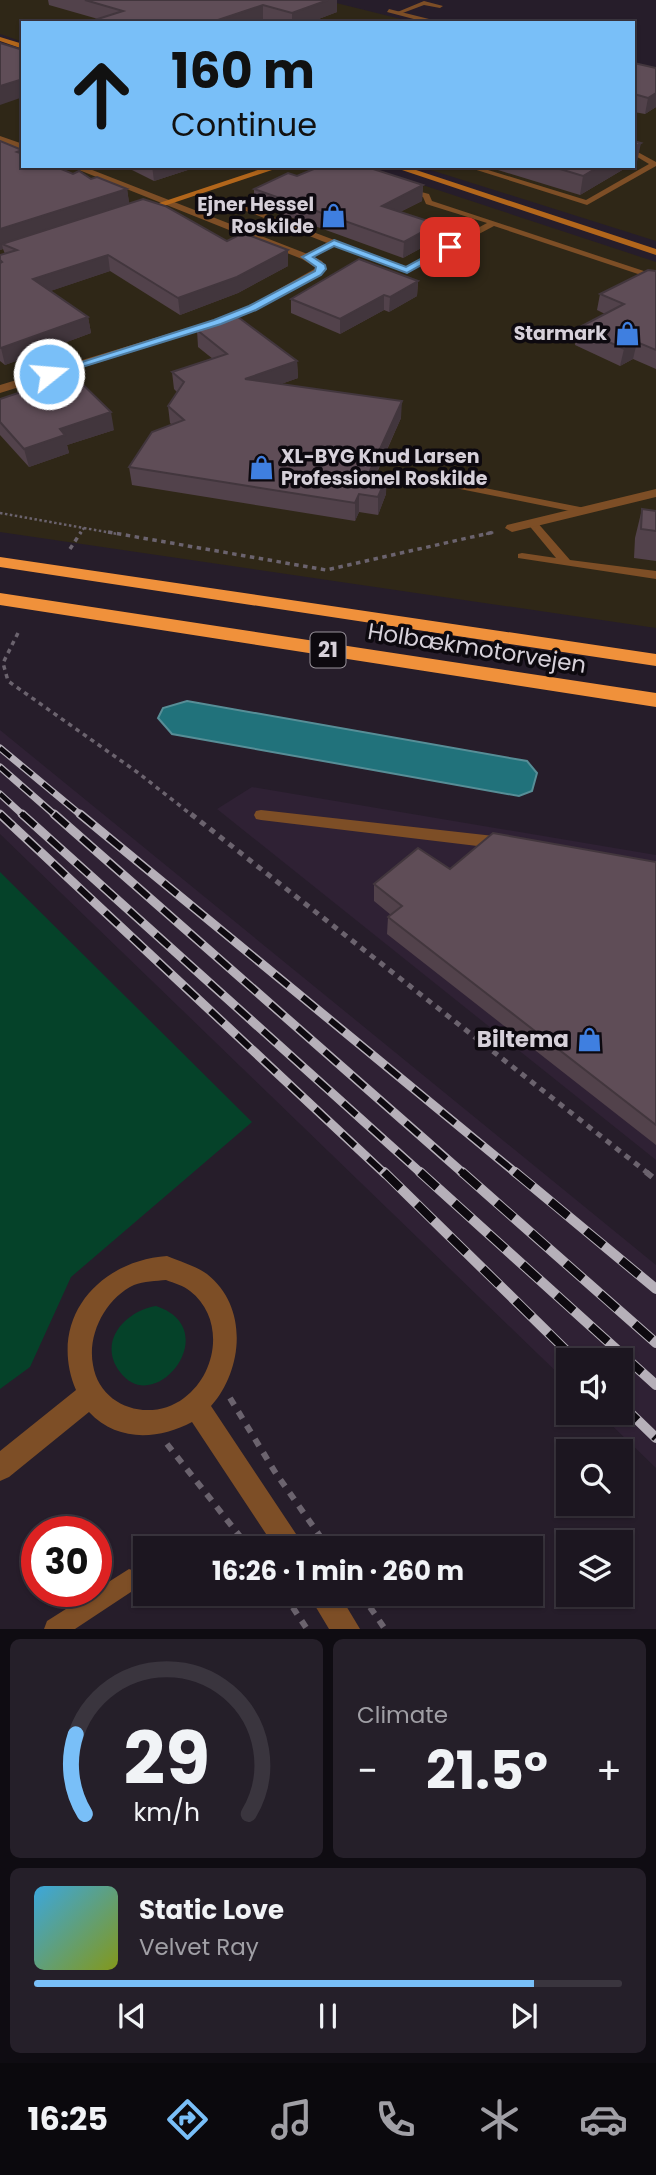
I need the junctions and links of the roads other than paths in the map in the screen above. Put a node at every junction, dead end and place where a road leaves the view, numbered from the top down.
1 (412, 0) edge
2 (424, 3) junction
3 (440, 6) dead end
4 (389, 11) dead end
5 (398, 13) junction
6 (431, 21) edge
7 (0, 39) edge
8 (21, 46) edge
9 (0, 139) edge
10 (21, 147) edge
11 (635, 153) edge
12 (78, 168) edge
13 (274, 168) edge
14 (400, 168) edge
15 (474, 168) edge
16 (391, 184) edge
17 (282, 185) edge
18 (164, 202) junction
19 (127, 215) edge
20 (493, 223) junction
21 (334, 243) junction
22 (656, 252) edge
23 (310, 259) junction
24 (656, 278) edge
25 (0, 389) edge
26 (444, 483) dead end
27 (656, 493) edge
28 (584, 511) junction
29 (532, 523) junction
30 (512, 528) road end
31 (522, 556) dead end
32 (0, 562) edge
33 (566, 562) junction
34 (656, 575) edge
35 (0, 599) edge
36 (656, 660) edge
37 (656, 700) edge
38 (261, 815) dead end
39 (501, 843) edge
40 (91, 1394) junction
41 (196, 1406) junction
42 (0, 1468) edge
43 (283, 1536) edge
44 (129, 1580) dead end
45 (330, 1606) edge
46 (55, 1629) edge
47 (346, 1629) edge

1 - 2 lane
2 - 3 lane
2 - 5 lane
4 - 5 street
5 - 6 street
7 - 8 main road
9 - 10 street
11 - 15 lane
12 - 18 street
13 - 18 main road
14 - 22 main road
16 - 20 lane
17 - 21 lane
18 - 19 main road
18 - 23 street
20 - 21 lane
20 - 24 lane
21 - 23 lane
23 - 25 street
26 - 28 lane
27 - 28 street
28 - 29 street
29 - 30 street
29 - 33 lane
31 - 33 lane
32 - 36 highway, Holbækmotorvejen / 21
33 - 34 lane
35 - 37 highway, Holbækmotorvejen / 21
38 - 39 lane
40 - 41 street
40 - 41 street
40 - 42 street
41 - 43 street
44 - 46 lane
45 - 47 street

